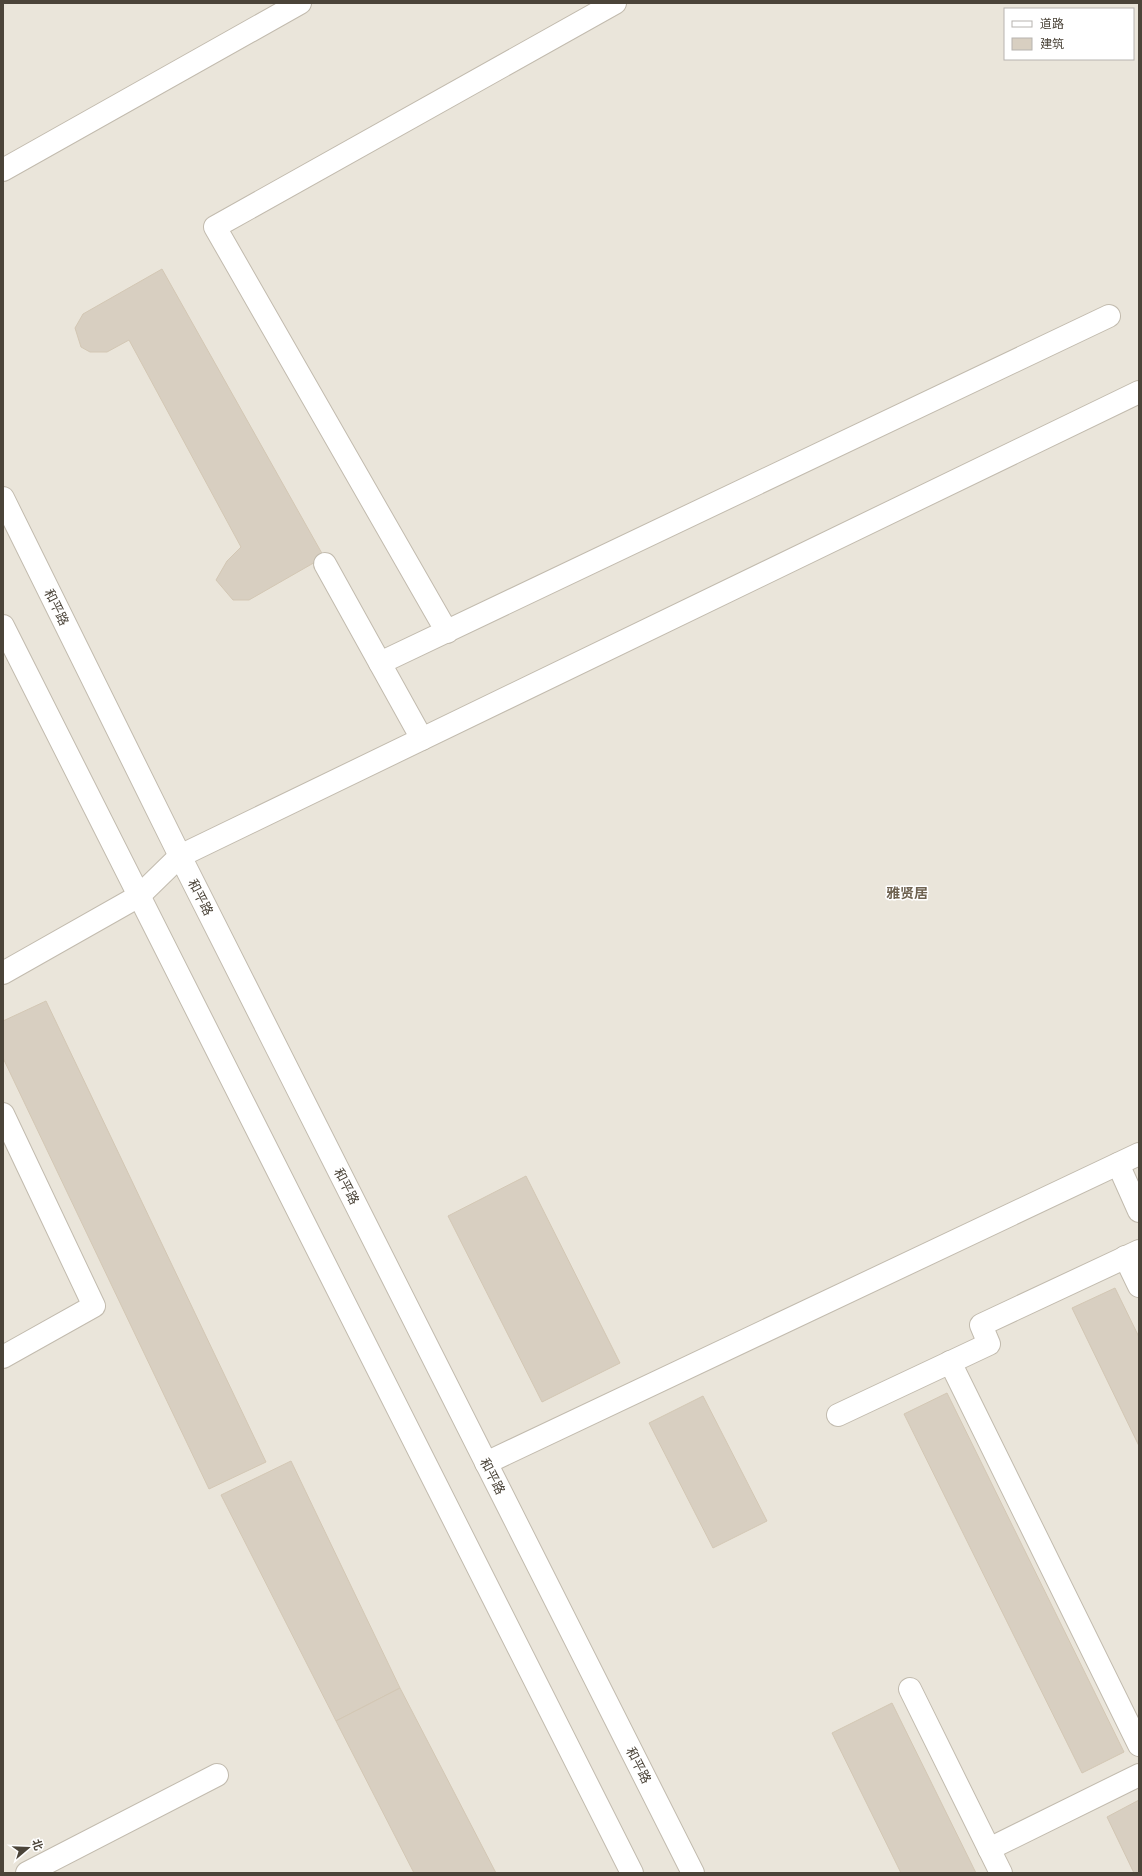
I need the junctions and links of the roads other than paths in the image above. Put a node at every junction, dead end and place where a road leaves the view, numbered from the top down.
1 (300, 3) edge
2 (615, 3) edge
3 (3, 170) edge
4 (1109, 316) dead end
5 (1139, 392) edge
6 (3, 498) edge
7 (325, 564) dead end
8 (3, 626) edge
9 (447, 632) junction
10 (380, 663) junction
11 (422, 739) junction
12 (180, 856) junction
13 (139, 896) junction
14 (3, 973) edge
15 (3, 1114) edge
16 (1139, 1154) edge
17 (1118, 1164) junction
18 (1139, 1211) edge
19 (1132, 1254) edge
20 (1139, 1286) edge
21 (3, 1357) edge
22 (950, 1362) junction
23 (838, 1415) dead end
24 (486, 1463) junction
25 (910, 1689) dead end
26 (1139, 1745) edge
27 (217, 1775) dead end
28 (1139, 1775) edge
29 (989, 1849) junction
30 (630, 1872) edge
31 (27, 1873) edge
32 (693, 1873) edge
33 (1001, 1873) edge

1 - 3 street
2 - 9 street
4 - 9 street
5 - 11 street
6 - 12 street, 和平路
7 - 10 street
8 - 13 street
9 - 10 street
10 - 11 street
11 - 12 street
12 - 13 street
12 - 24 street, 和平路
13 - 14 street
13 - 30 street
15 - 21 street
16 - 17 street
17 - 18 street
17 - 24 street
19 - 20 street
19 - 22 street
22 - 23 street
22 - 26 street
24 - 32 street, 和平路
25 - 29 street
27 - 31 street
28 - 29 street
29 - 33 street

